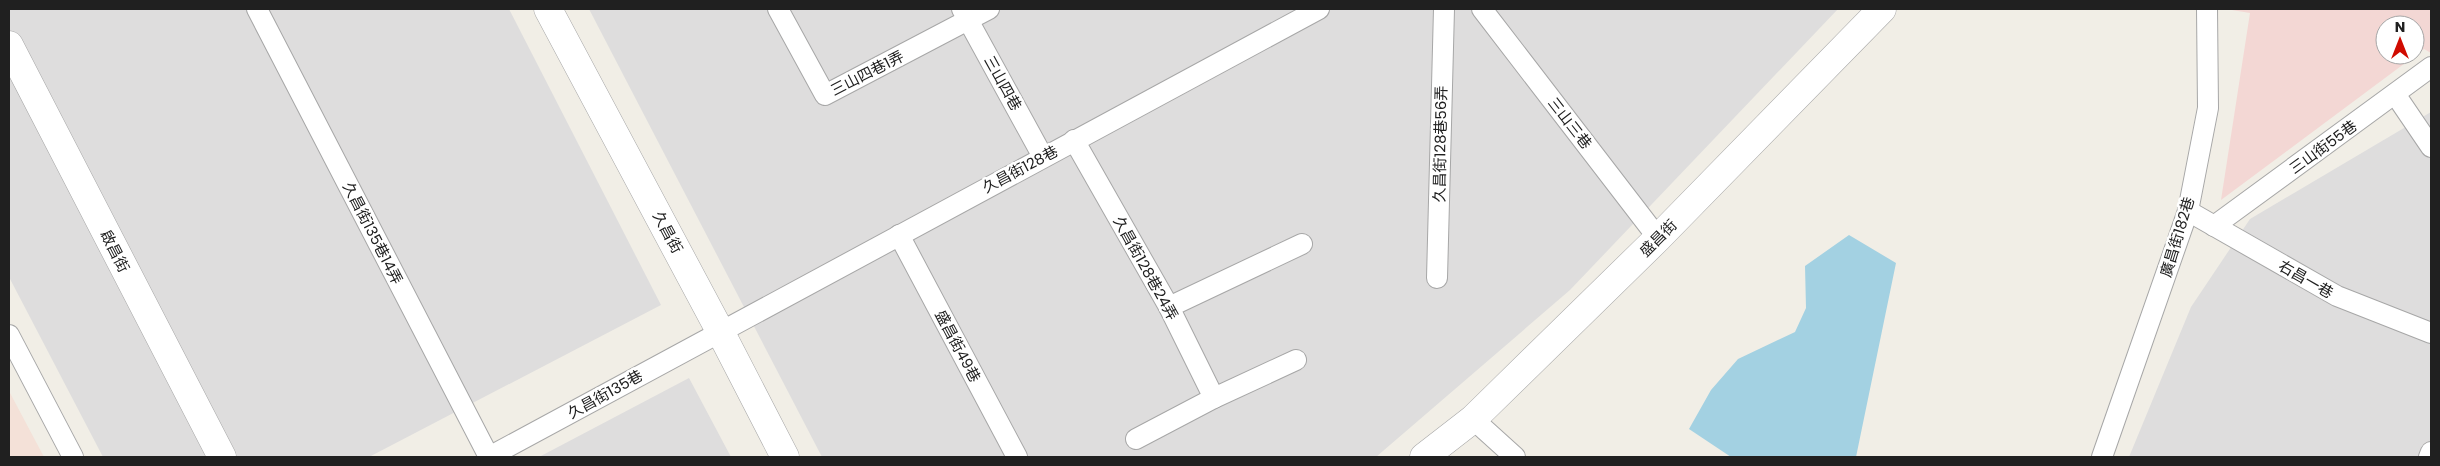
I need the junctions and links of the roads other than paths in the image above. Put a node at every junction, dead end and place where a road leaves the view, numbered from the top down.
1 (257, 9) edge
2 (548, 9) edge
3 (778, 9) edge
4 (988, 9) edge
5 (1319, 9) edge
6 (1444, 9) edge
7 (1482, 9) edge
8 (1882, 9) edge
9 (2207, 9) edge
10 (965, 14) edge
11 (9, 45) edge
12 (2431, 67) edge
13 (2395, 94) junction
14 (1074, 140) junction
15 (2431, 147) edge
16 (1043, 157) junction
17 (2188, 211) junction
18 (2214, 226) junction
19 (899, 234) junction
20 (1658, 238) junction
21 (1302, 244) dead end
22 (1437, 278) dead end
23 (1169, 307) junction
24 (720, 330) junction
25 (2431, 333) edge
26 (9, 335) edge
27 (1296, 360) dead end
28 (1214, 398) junction
29 (1473, 419) junction
30 (1136, 439) dead end
31 (2431, 452) edge
32 (73, 457) edge
33 (222, 457) edge
34 (489, 457) edge
35 (785, 457) edge
36 (1017, 457) edge
37 (1424, 457) edge
38 (1515, 457) edge
39 (2102, 457) edge
40 (2429, 457) edge

1 - 34 lane, 久昌街135巷14弄
2 - 24 street, 久昌街
3 - 10 lane, 三山四巷1弄
4 - 10 lane
5 - 14 lane, 久昌街128巷
6 - 22 lane, 久昌街128巷56弄
7 - 20 lane, 三山三巷
8 - 20 street, 盛昌街
9 - 17 lane, 廣昌街182巷
10 - 16 lane, 三山四巷
11 - 33 street, 啟昌街
12 - 13 lane, 三山街55巷
13 - 15 lane
13 - 18 lane, 三山街55巷
14 - 16 lane, 久昌街128巷
14 - 23 lane, 久昌街128巷24弄
16 - 19 lane, 久昌街128巷
17 - 18 lane, 右昌一巷
17 - 39 lane, 廣昌街182巷
18 - 25 lane, 右昌一巷
19 - 24 lane, 久昌街128巷
19 - 36 lane, 盛昌街49巷
20 - 29 street, 盛昌街
21 - 23 lane
23 - 28 lane, 久昌街128巷24弄
24 - 34 lane, 久昌街135巷
24 - 35 street, 久昌街
26 - 32 lane
27 - 28 lane
28 - 30 lane
29 - 37 street, 盛昌街
29 - 38 lane
31 - 40 lane

